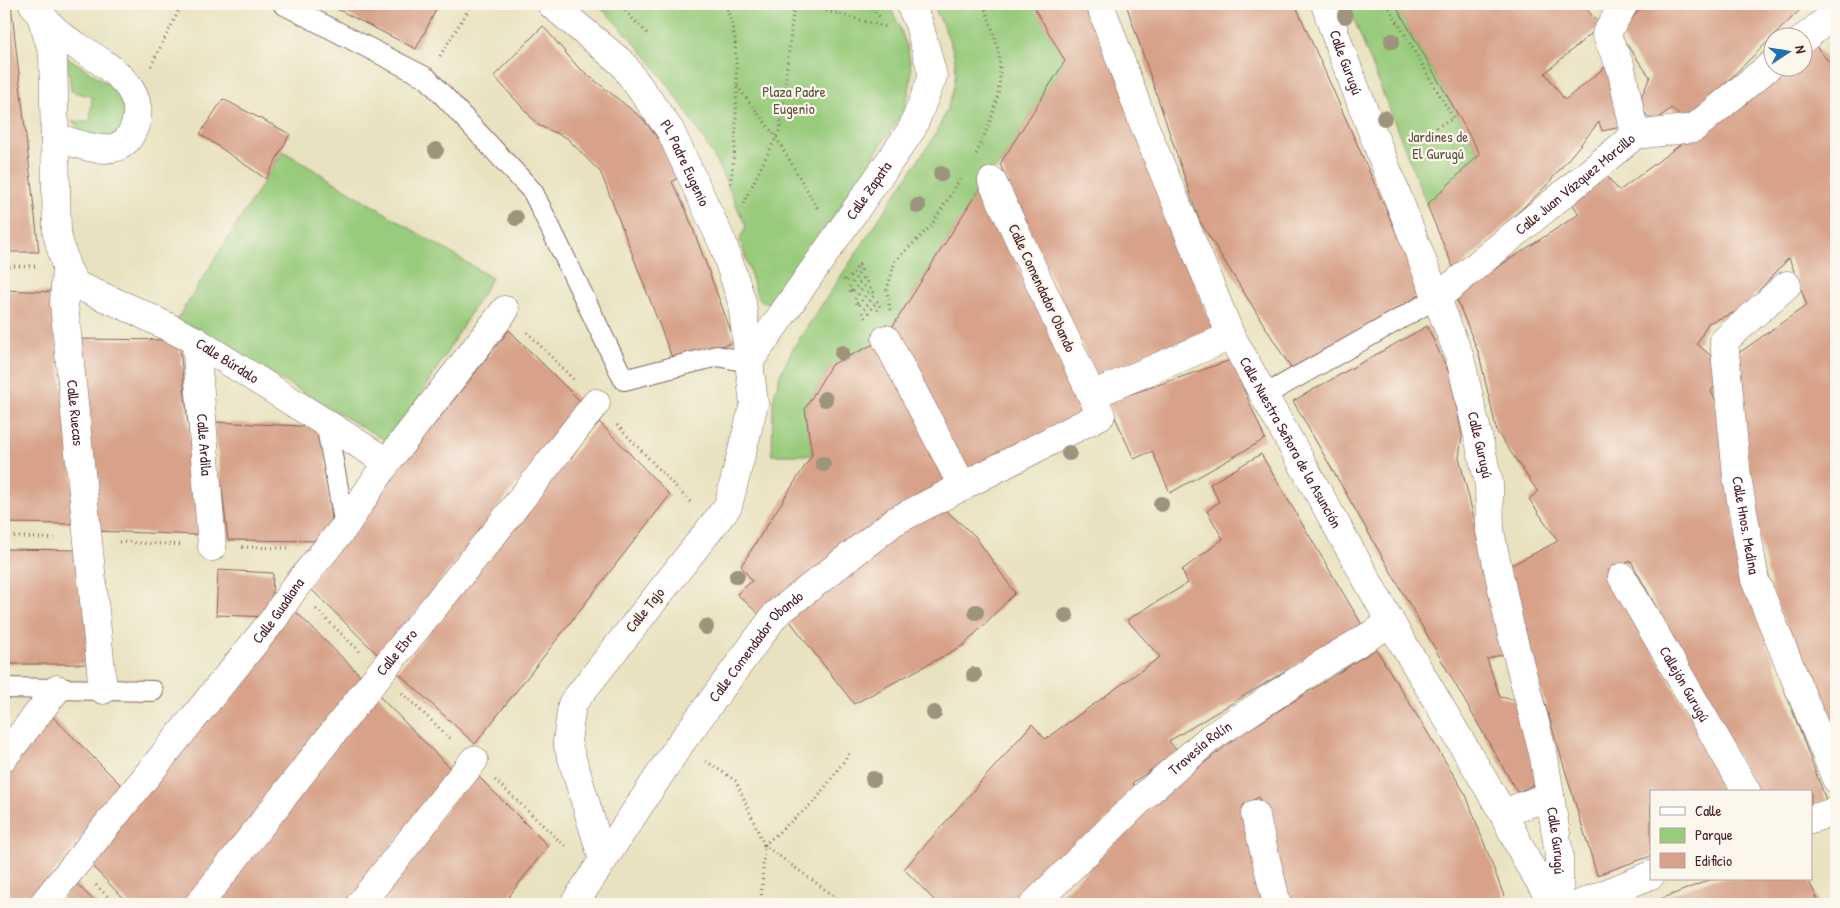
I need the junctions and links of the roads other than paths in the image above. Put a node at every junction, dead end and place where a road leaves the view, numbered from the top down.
1 (283, 4) edge
2 (551, 4) edge
3 (910, 4) edge
4 (1100, 4) edge
5 (1325, 4) edge
6 (1624, 4) edge
7 (37, 10) edge
8 (1823, 23) dead end
9 (1812, 32) edge
10 (1762, 72) edge
11 (1636, 135) junction
12 (55, 137) junction
13 (992, 181) dead end
14 (66, 267) junction
15 (1787, 285) dead end
16 (1437, 298) junction
17 (505, 310) dead end
18 (1230, 336) junction
19 (886, 339) road end
20 (196, 341) junction
21 (749, 362) junction
22 (1092, 395) junction
23 (1263, 396) junction
24 (596, 403) dead end
25 (326, 423) junction
26 (387, 462) junction
27 (963, 487) junction
28 (345, 526) junction
29 (212, 547) road end
30 (1622, 577) dead end
31 (1391, 624) junction
32 (4, 688) edge
33 (57, 689) junction
34 (103, 690) junction
35 (153, 691) dead end
36 (4, 757) edge
37 (474, 760) road end
38 (1836, 779) edge
39 (1746, 790) edge
40 (1550, 796) junction
41 (1836, 811) edge
42 (1503, 813) junction
43 (1255, 814) dead end
44 (1812, 819) edge
45 (598, 866) junction
46 (1650, 875) edge
47 (43, 904) edge
48 (199, 904) edge
49 (360, 904) edge
50 (574, 904) edge
51 (1034, 904) edge
52 (1277, 904) edge
53 (1554, 904) edge
54 (1559, 904) edge
55 (1580, 904) edge

1 - 21 lane
2 - 21 street, Pl. Padre Eugenio
3 - 21 street, Calle Zapata
4 - 18 street, Calle Nuestra Señora de la Asunción
5 - 16 street, Calle Gurugú
6 - 11 street
7 - 12 street, Calle Ruecas
7 - 12 street, Calle Ruecas
8 - 9 street
10 - 11 street, Calle Juan Vázquez Morcillo
11 - 16 street, Calle Juan Vázquez Morcillo
12 - 14 street, Calle Ruecas
13 - 22 street, Calle Comendador Obando
14 - 20 street, Calle Búrdalo
14 - 34 street, Calle Ruecas
15 - 38 street, Calle Hnos. Medina
16 - 23 lane
16 - 40 street, Calle Gurugú
17 - 26 street, Calle Guadiana
18 - 22 street
18 - 23 street, Calle Nuestra Señora de la Asunción
19 - 27 street
20 - 25 street, Calle Búrdalo
20 - 29 street, Calle Ardila
21 - 45 street, Calle Tajo
22 - 27 street, Calle Comendador Obando
23 - 31 street, Calle Nuestra Señora de la Asunción
24 - 48 street, Calle Ebro
25 - 26 street, Calle Búrdalo
25 - 28 lane
26 - 28 street, Calle Guadiana
27 - 45 street, Calle Comendador Obando
28 - 47 street, Calle Guadiana
30 - 39 street, Callejón Gurugú
31 - 42 street, Calle Nuestra Señora de la Asunción
31 - 51 street, Travesía Rolín
32 - 33 lane
33 - 34 lane
33 - 36 street
34 - 35 lane
37 - 49 street
40 - 42 street
40 - 54 street, Calle Gurugú
41 - 44 street
42 - 53 street, Calle Gurugú
43 - 52 street
45 - 50 street, Calle Comendador Obando
46 - 55 street

